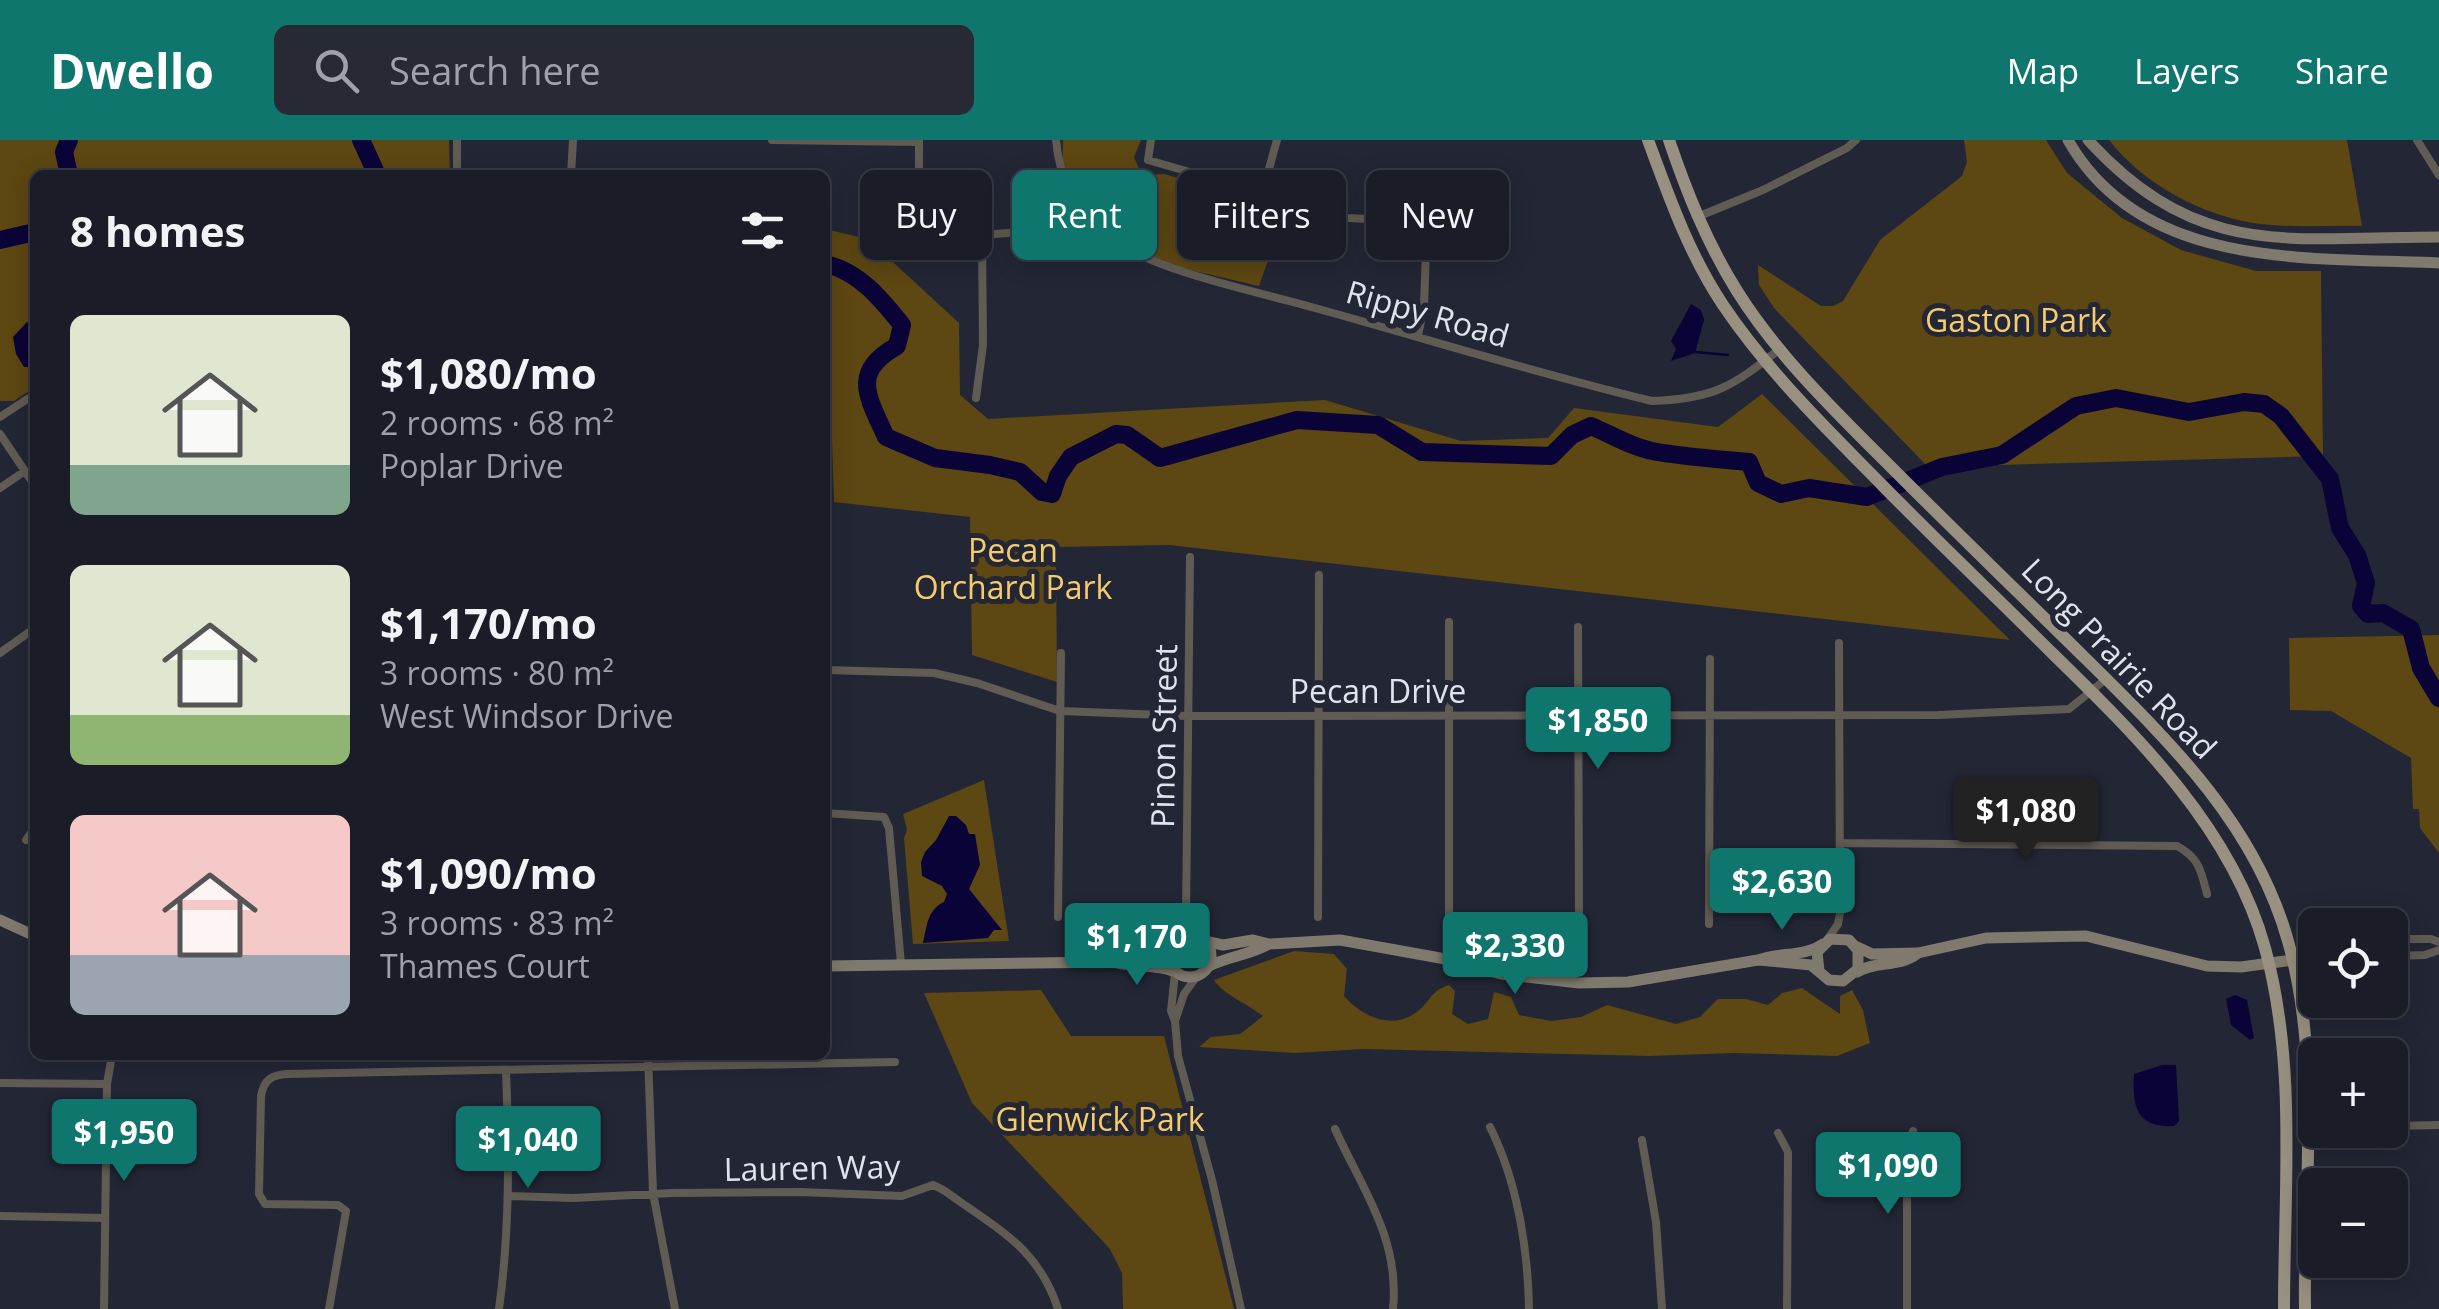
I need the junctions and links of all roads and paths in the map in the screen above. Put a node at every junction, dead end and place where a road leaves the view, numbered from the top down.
1 (457, 140) edge
2 (573, 140) edge
3 (772, 140) edge
4 (1056, 140) edge
5 (1150, 140) edge
6 (1278, 140) edge
7 (1648, 140) edge
8 (1669, 140) edge
9 (1856, 140) edge
10 (2068, 140) edge
11 (2088, 140) edge
12 (2417, 140) edge
13 (919, 141) edge
14 (458, 170) edge
15 (571, 170) edge
16 (919, 170) edge
17 (1062, 170) edge
18 (1181, 170) edge
19 (1269, 170) edge
20 (2439, 175) edge
21 (1346, 217) edge
22 (1698, 217) junction
23 (2439, 237) edge
24 (2268, 238) junction
25 (2268, 256) junction
26 (982, 260) edge
27 (1151, 260) edge
28 (2439, 263) edge
29 (1418, 336) junction
30 (1780, 348) junction
31 (1766, 360) junction
32 (30, 397) edge
33 (976, 398) dead end
34 (0, 417) edge
35 (0, 434) edge
36 (25, 471) junction
37 (30, 478) edge
38 (0, 488) edge
39 (1190, 556) dead end
40 (1319, 575) dead end
41 (1449, 622) dead end
42 (1578, 627) dead end
43 (30, 632) edge
44 (1840, 643) dead end
45 (1061, 653) dead end
46 (0, 654) edge
47 (1710, 659) dead end
48 (830, 670) edge
49 (2106, 679) junction
50 (2093, 692) junction
51 (1060, 711) junction
52 (1449, 714) junction
53 (1578, 714) junction
54 (1710, 715) junction
55 (1840, 715) junction
56 (1188, 716) junction
57 (1318, 716) junction
58 (830, 813) edge
59 (30, 834) edge
60 (26, 840) dead end
61 (1840, 843) junction
62 (2207, 894) dead end
63 (1840, 913) junction
64 (1058, 917) dead end
65 (1186, 917) dead end
66 (1318, 917) dead end
67 (1579, 917) dead end
68 (0, 920) edge
69 (1449, 920) dead end
70 (1710, 924) dead end
71 (30, 934) edge
72 (2408, 939) edge
73 (1204, 941) junction
74 (2439, 942) edge
75 (1824, 943) junction
76 (1269, 944) junction
77 (1855, 945) junction
78 (1171, 946) junction
79 (2439, 950) edge
80 (1918, 953) junction
81 (2408, 955) edge
82 (2298, 957) edge
83 (1758, 960) junction
84 (2293, 960) junction
85 (2298, 961) edge
86 (1114, 962) junction
87 (902, 964) junction
88 (2268, 964) junction
89 (830, 966) edge
90 (1209, 966) junction
91 (1819, 971) junction
92 (1174, 972) junction
93 (1854, 974) junction
94 (1198, 976) junction
95 (1175, 1021) junction
96 (2306, 1038) edge
97 (111, 1060) edge
98 (648, 1060) edge
99 (896, 1062) dead end
100 (648, 1066) junction
101 (506, 1070) junction
102 (0, 1082) edge
103 (107, 1084) junction
104 (2439, 1125) edge
105 (2408, 1126) edge
106 (1490, 1127) dead end
107 (1335, 1129) dead end
108 (1913, 1131) dead end
109 (1778, 1133) dead end
110 (1642, 1140) dead end
111 (2310, 1148) edge
112 (653, 1193) junction
113 (509, 1196) junction
114 (0, 1216) edge
115 (105, 1218) junction
116 (104, 1309) edge
117 (329, 1309) edge
118 (499, 1309) edge
119 (675, 1309) edge
120 (1058, 1309) edge
121 (1242, 1309) edge
122 (1393, 1309) edge
123 (1529, 1309) edge
124 (1662, 1309) edge
125 (1787, 1309) edge
126 (1907, 1309) edge
127 (2284, 1309) edge
128 (2304, 1309) edge

1 - 14 street
2 - 15 street
3 - 13 street
4 - 17 street, Rippy Road
5 - 18 street
6 - 19 street
7 - 31 main road, Long Prairie Road
8 - 22 main road, Long Prairie Road
9 - 22 street
10 - 25 street
11 - 24 street
12 - 20 street
13 - 16 street
21 - 29 street
22 - 30 main road, Long Prairie Road
23 - 24 street
24 - 25 street
25 - 28 street
26 - 33 street
27 - 29 street, Rippy Road
29 - 31 street, Rippy Road
30 - 31 street, Rippy Road
30 - 49 main road, Long Prairie Road
31 - 50 main road, Long Prairie Road
32 - 34 street
35 - 36 street
36 - 37 street
36 - 38 street
39 - 56 street, Pinon Street
40 - 57 street
41 - 52 street
42 - 53 street
43 - 46 street
44 - 55 street
45 - 51 street
47 - 54 street
48 - 51 street, Pecan Drive
49 - 50 street, Pecan Drive
49 - 84 main road, Long Prairie Road
50 - 55 street, Pecan Drive
50 - 88 main road, Long Prairie Road
51 - 56 street, Pecan Drive
51 - 64 street
52 - 53 street, Pecan Drive
52 - 57 street, Pecan Drive
52 - 69 street
53 - 54 street, Pecan Drive
53 - 67 street
54 - 55 street, Pecan Drive
54 - 70 street
55 - 61 street
56 - 57 street, Pecan Drive
56 - 65 street, Pinon Street
57 - 66 street
58 - 87 street
59 - 60 street
61 - 62 street
61 - 63 street
63 - 75 street
63 - 77 street
68 - 71 street
72 - 74 street
73 - 76 street
73 - 78 street
73 - 90 street
75 - 77 street
75 - 83 street
75 - 91 street
76 - 83 street
76 - 90 street
77 - 80 street
77 - 93 street
78 - 86 street
78 - 92 street
79 - 81 street
80 - 88 street
80 - 93 street
82 - 84 street
83 - 91 street
84 - 85 street
84 - 88 street
84 - 96 main road, Long Prairie Road
86 - 87 street
86 - 92 street
87 - 89 street
88 - 127 main road, Long Prairie Road
90 - 94 street
91 - 93 street
92 - 94 street
92 - 95 street
94 - 95 street
95 - 121 street
97 - 103 street
98 - 100 street
99 - 100 street
100 - 101 street
100 - 112 street
101 - 113 street
101 - 117 street
102 - 103 street
103 - 115 street
104 - 105 street
106 - 123 street
107 - 122 street
108 - 126 street
109 - 125 street
110 - 124 street
111 - 128 main road, Long Prairie Road
112 - 113 street, Lauren Way
112 - 119 street
112 - 120 street, Lauren Way
113 - 118 street
114 - 115 street
115 - 116 street

